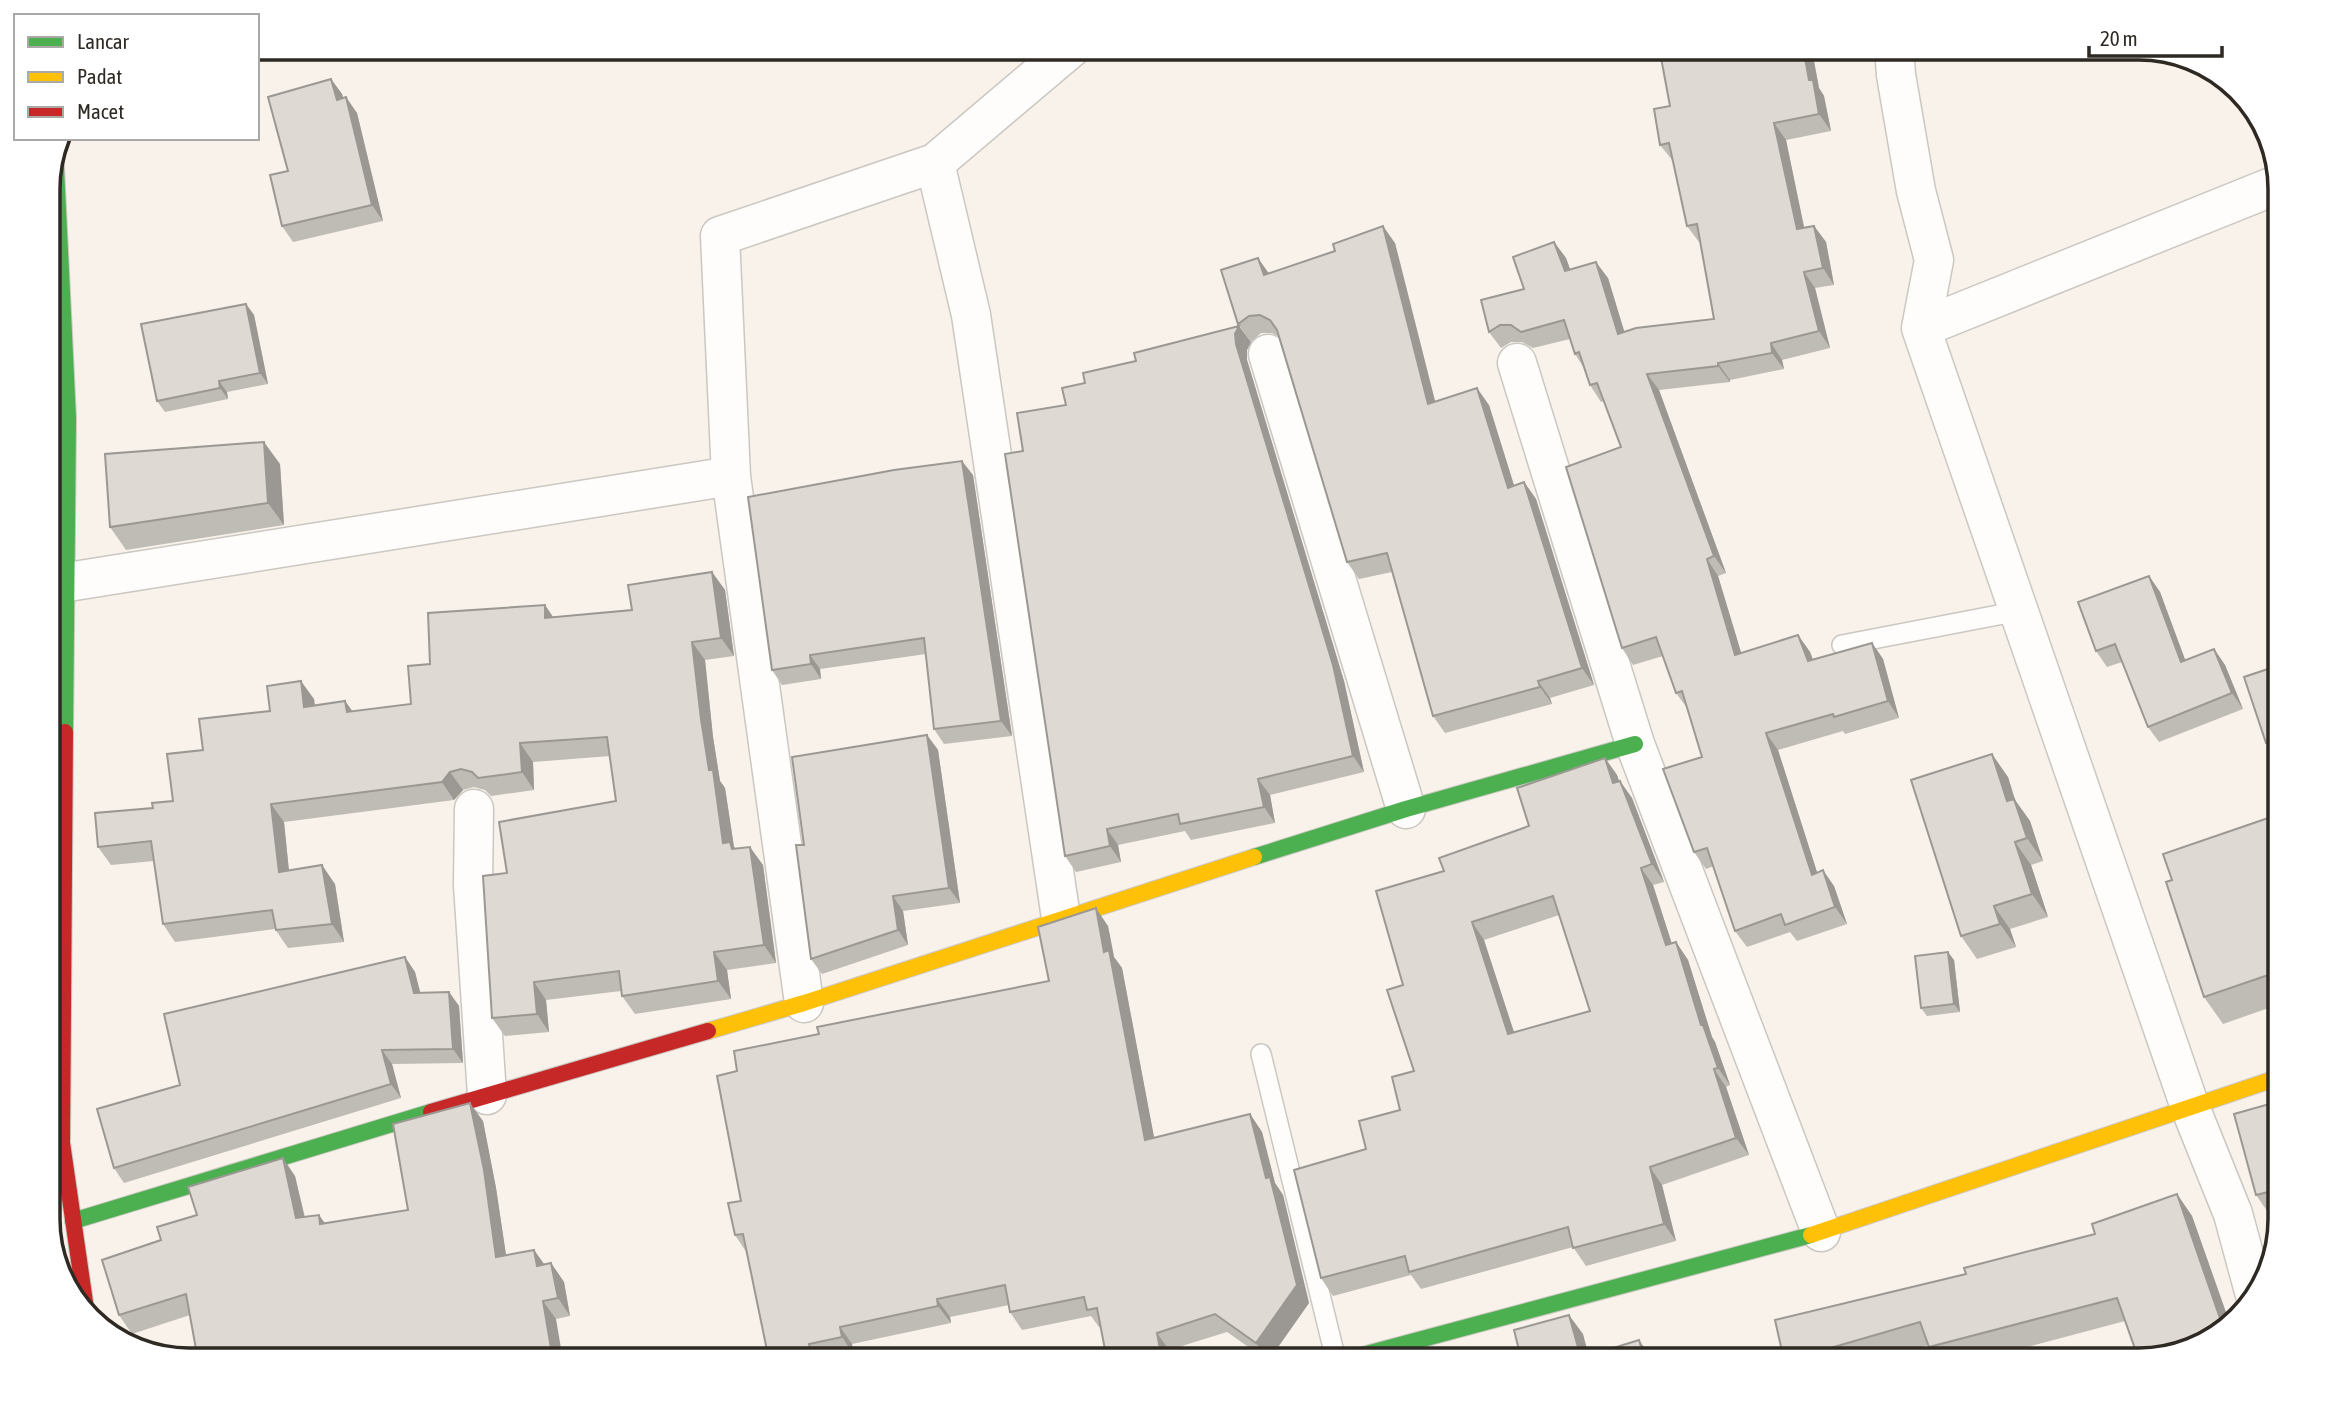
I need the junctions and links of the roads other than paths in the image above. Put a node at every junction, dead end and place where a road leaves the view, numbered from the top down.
1 (1057, 60) edge
2 (1895, 60) edge
3 (935, 163) junction
4 (2267, 189) edge
5 (1921, 328) junction
6 (1268, 354) dead end
7 (1517, 363) dead end
8 (60, 452) edge
9 (731, 476) junction
10 (68, 582) junction
11 (2019, 611) junction
12 (1842, 645) dead end
13 (1636, 744) junction
14 (1406, 808) junction
15 (474, 809) dead end
16 (1061, 918) junction
17 (60, 927) edge
18 (804, 1003) junction
19 (1261, 1054) dead end
20 (2268, 1081) edge
21 (487, 1095) junction
22 (2190, 1107) junction
23 (60, 1164) edge
24 (73, 1221) junction
25 (1821, 1232) junction
26 (2251, 1281) edge
27 (84, 1294) edge
28 (1333, 1348) edge
29 (1389, 1348) edge

1 - 3 street
2 - 5 street
3 - 9 street
3 - 16 street
4 - 5 street
5 - 11 street
6 - 14 street
7 - 13 street
8 - 10 main road
9 - 10 street
9 - 18 street
10 - 17 main road
11 - 12 lane
11 - 22 street
13 - 14 main road
13 - 25 street
14 - 16 main road
15 - 21 street
16 - 18 main road
18 - 21 main road
19 - 28 lane
20 - 22 main road
21 - 24 main road
22 - 25 main road
22 - 26 street
23 - 24 main road
24 - 27 main road
25 - 29 main road

